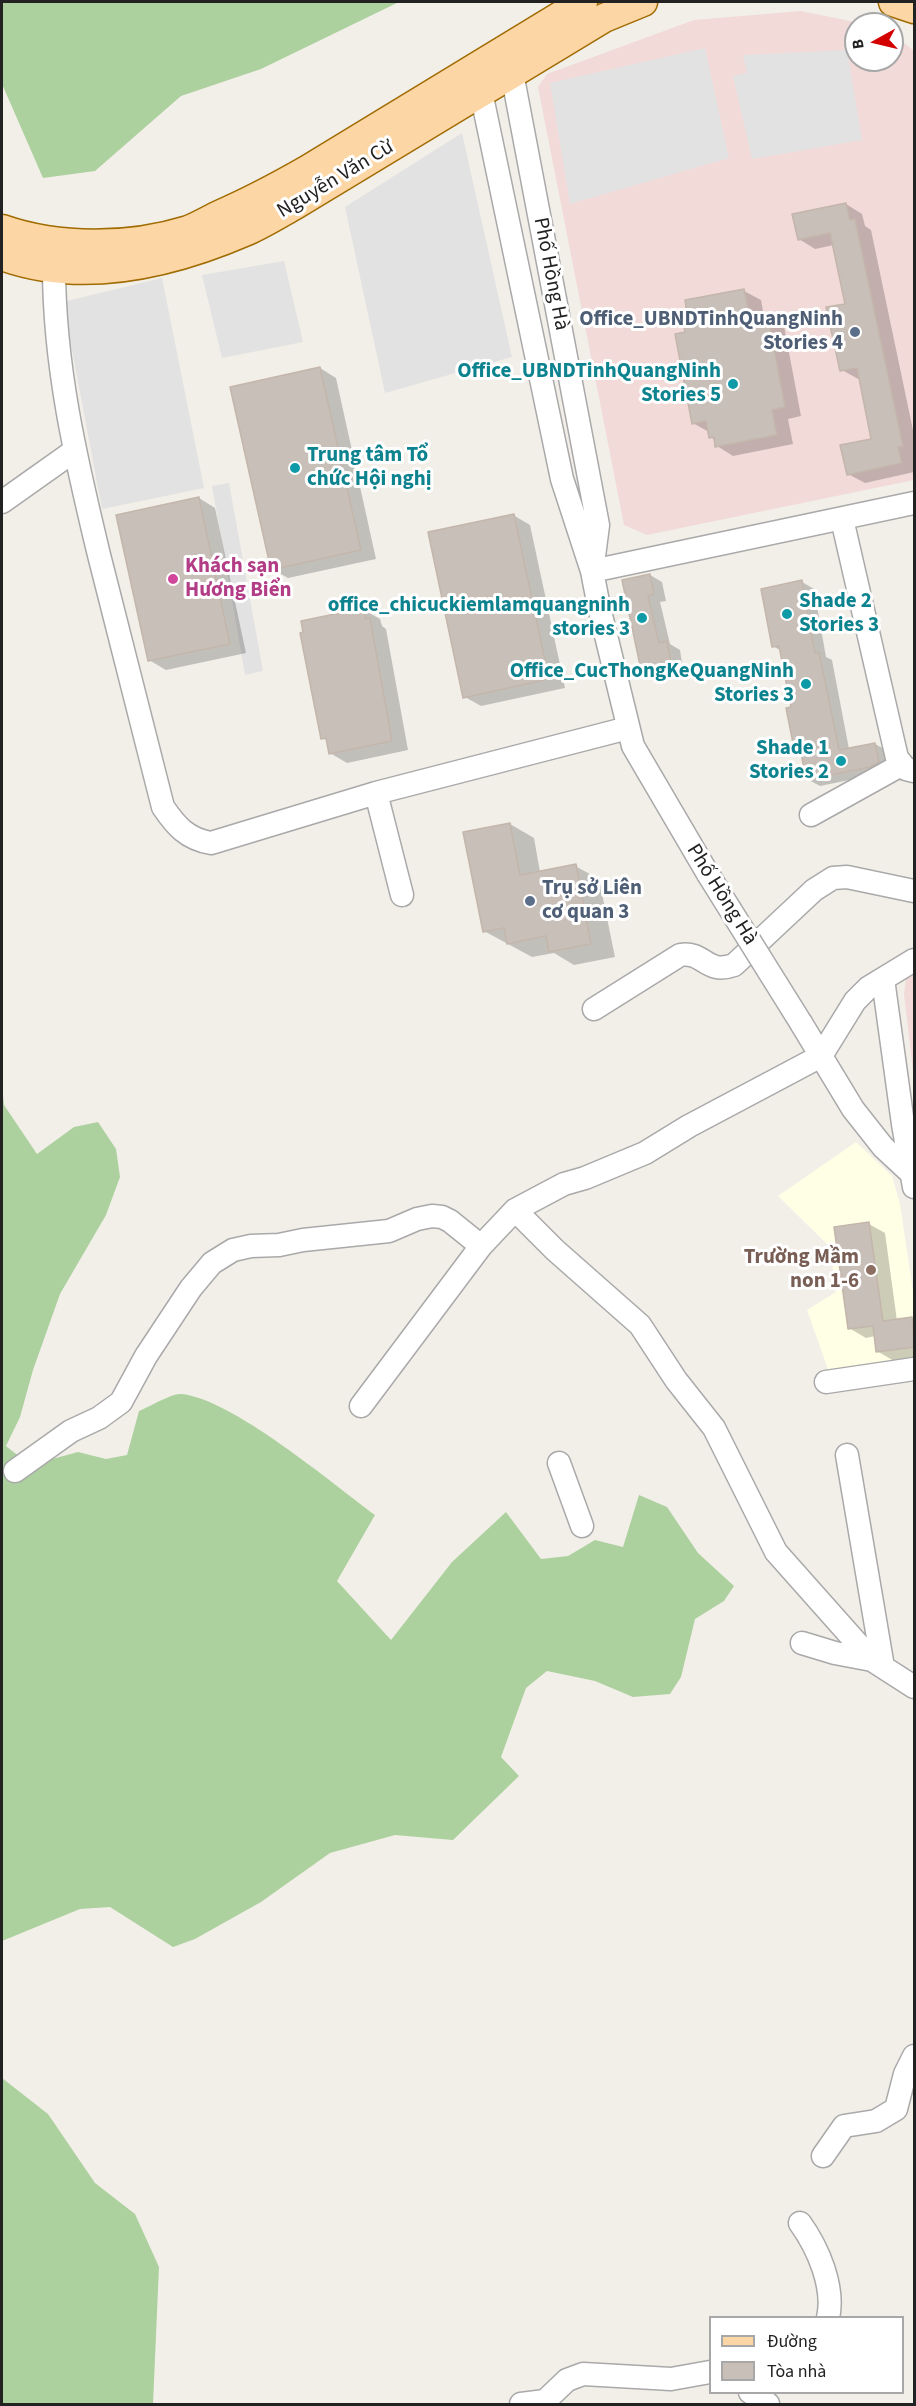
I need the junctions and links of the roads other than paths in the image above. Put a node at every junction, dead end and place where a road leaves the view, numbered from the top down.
1 (583, 2) edge
2 (643, 2) edge
3 (893, 2) edge
4 (915, 9) edge
5 (506, 63) junction
6 (476, 81) junction
7 (2, 230) edge
8 (2, 256) edge
9 (54, 267) junction
10 (74, 450) junction
11 (2, 502) edge
12 (915, 502) edge
13 (842, 519) junction
14 (592, 571) junction
15 (628, 728) junction
16 (908, 768) edge
17 (376, 793) junction
18 (811, 814) dead end
19 (915, 891) edge
20 (402, 895) dead end
21 (915, 960) edge
22 (883, 979) junction
23 (594, 1009) dead end
24 (821, 1056) junction
25 (913, 1180) edge
26 (515, 1210) junction
27 (481, 1246) junction
28 (915, 1369) edge
29 (826, 1382) dead end
30 (361, 1406) dead end
31 (847, 1455) dead end
32 (559, 1464) dead end
33 (15, 1471) dead end
34 (582, 1526) dead end
35 (802, 1643) dead end
36 (878, 1664) junction
37 (915, 1687) edge
38 (915, 2056) edge
39 (823, 2156) dead end
40 (800, 2223) dead end
41 (828, 2316) edge
42 (709, 2372) edge
43 (753, 2394) edge
44 (520, 2404) edge
45 (768, 2404) edge

1 - 5 main road, Nguyễn Văn Cừ
2 - 5 main road, Nguyễn Văn Cừ
3 - 4 main road
5 - 6 main road, Nguyễn Văn Cừ
5 - 14 street, Phố Hồng Hà
6 - 7 main road, Nguyễn Văn Cừ
6 - 9 main road, Nguyễn Văn Cừ
6 - 14 street, Phố Hồng Hà
8 - 9 main road, Nguyễn Văn Cừ
9 - 10 street
10 - 11 street
10 - 17 street
12 - 13 street
13 - 14 street
13 - 16 street
14 - 15 street, Phố Hồng Hà
15 - 17 street
15 - 24 street, Phố Hồng Hà, bridge
16 - 18 street
17 - 20 street
19 - 23 street
21 - 22 street
22 - 24 street
22 - 25 street
24 - 25 street, Phố Hồng Hà
24 - 26 street
26 - 27 street
26 - 36 street
27 - 30 street
27 - 33 street
28 - 29 street
31 - 36 street
32 - 34 street
35 - 36 street
36 - 37 street
38 - 39 street
40 - 41 street
42 - 44 street
43 - 45 street

